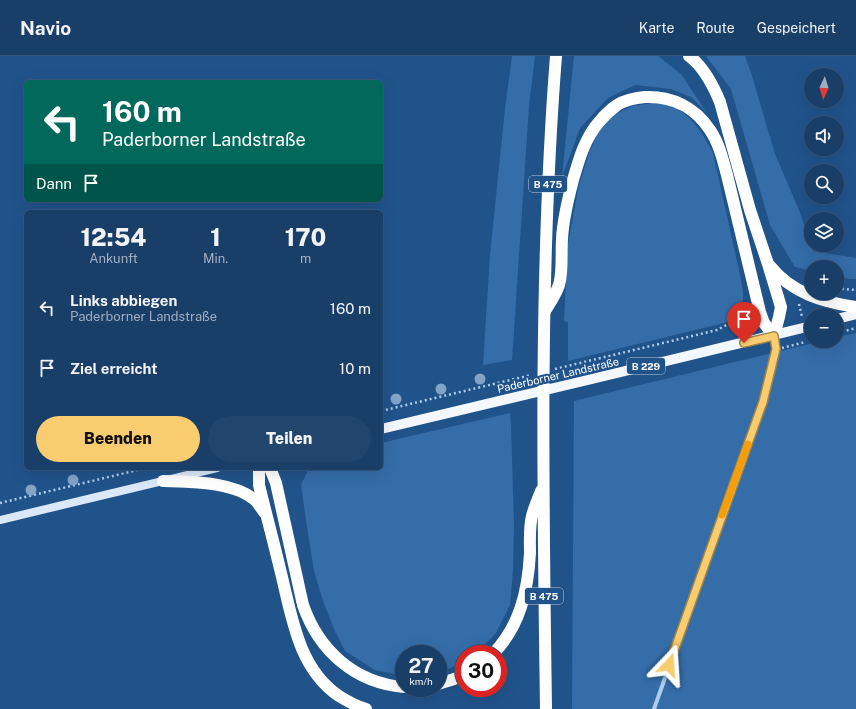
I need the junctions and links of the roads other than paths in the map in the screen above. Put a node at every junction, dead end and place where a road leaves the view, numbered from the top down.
1 (556, 56) edge
2 (689, 56) edge
3 (768, 264) junction
4 (856, 307) edge
5 (544, 312) junction
6 (856, 314) edge
7 (844, 317) edge
8 (804, 328) edge
9 (774, 336) junction
10 (383, 429) edge
11 (209, 470) edge
12 (259, 470) edge
13 (271, 470) edge
14 (163, 481) junction
15 (544, 484) junction
16 (267, 516) junction
17 (0, 520) edge
18 (501, 645) edge
19 (395, 685) edge
20 (366, 709) edge
21 (546, 709) edge
22 (654, 709) edge

1 - 5 highway, B 475
2 - 3 highway
3 - 4 highway
3 - 9 highway
5 - 9 highway
5 - 15 highway, B 475
6 - 7 main road
8 - 9 main road, Paderborner Landstraße / B 229
9 - 10 main road, Paderborner Landstraße / B 229
9 - 22 street
11 - 14 main road
12 - 16 highway
13 - 19 highway
14 - 16 highway
14 - 17 main road
15 - 18 highway
15 - 21 highway, B 475
16 - 20 highway

